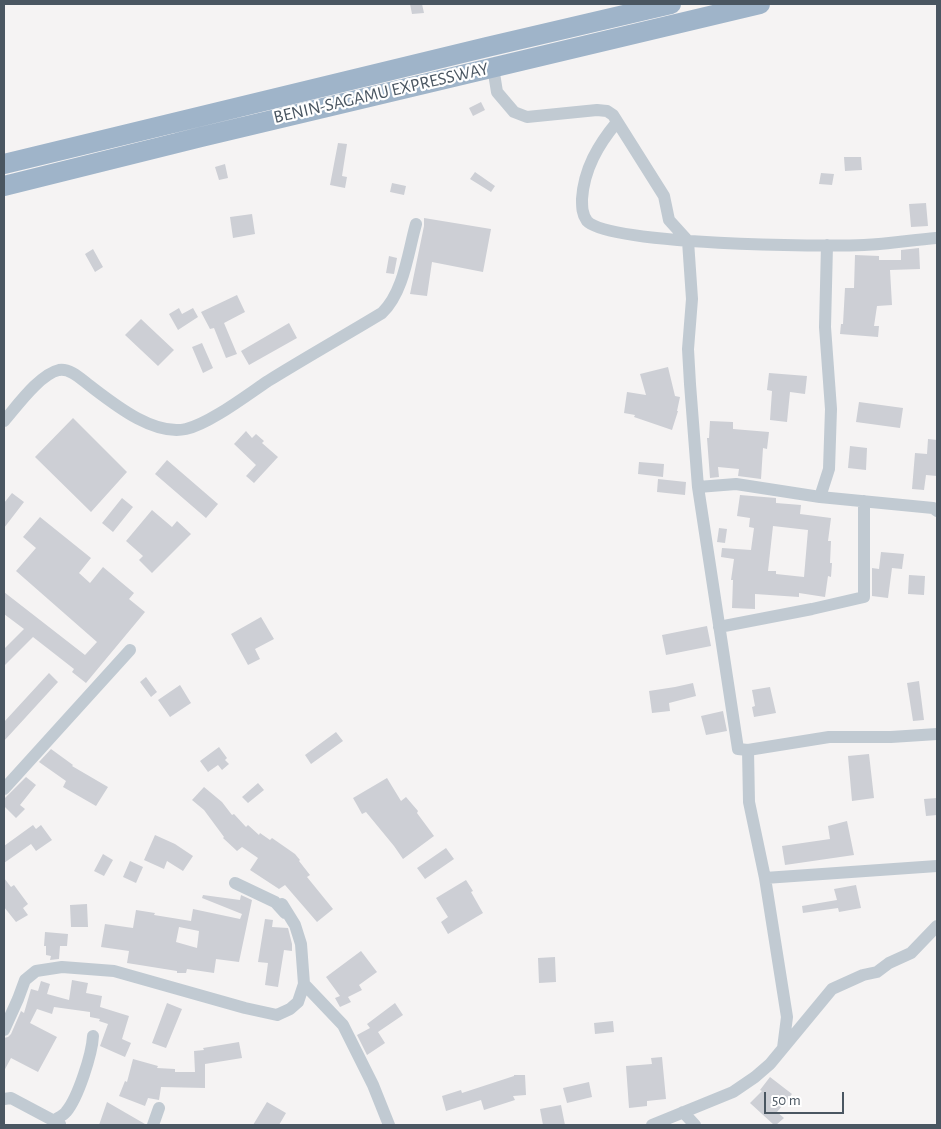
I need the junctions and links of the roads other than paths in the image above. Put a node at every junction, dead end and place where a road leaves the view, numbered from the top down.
1 (671, 4) edge
2 (760, 4) edge
3 (493, 67) junction
4 (618, 122) junction
5 (4, 164) edge
6 (4, 186) edge
7 (416, 224) dead end
8 (936, 238) dead end
9 (688, 241) junction
10 (827, 245) junction
11 (4, 421) edge
12 (698, 487) junction
13 (820, 497) junction
14 (864, 501) junction
15 (937, 511) edge
16 (719, 627) junction
17 (130, 650) dead end
18 (937, 734) edge
19 (748, 750) junction
20 (4, 789) edge
21 (937, 866) edge
22 (764, 878) junction
23 (235, 883) dead end
24 (282, 904) dead end
25 (290, 919) junction
26 (937, 926) edge
27 (304, 984) junction
28 (4, 1030) edge
29 (93, 1036) dead end
30 (783, 1048) junction
31 (4, 1099) edge
32 (159, 1108) dead end
33 (683, 1112) junction
34 (57, 1123) edge
35 (153, 1125) edge
36 (389, 1125) edge
37 (652, 1125) edge
38 (695, 1125) edge

1 - 5 highway, BENIN-SAGAMU EXPRESSWAY
2 - 3 highway, BENIN-SAGAMU EXPRESSWAY
3 - 4 street
3 - 6 highway, BENIN-SAGAMU EXPRESSWAY
4 - 9 street
4 - 9 street
7 - 11 street
8 - 10 street
9 - 10 street
9 - 12 street
10 - 13 street
12 - 13 street
12 - 16 street
13 - 14 street
14 - 15 street
14 - 16 street
16 - 19 street
17 - 20 street
18 - 19 street
19 - 22 street
21 - 22 street
22 - 30 street
23 - 25 street
24 - 25 street
25 - 27 street
26 - 30 street
27 - 28 street
27 - 36 street
29 - 34 street
30 - 33 street
31 - 34 street
32 - 35 street
33 - 37 street
33 - 38 street

